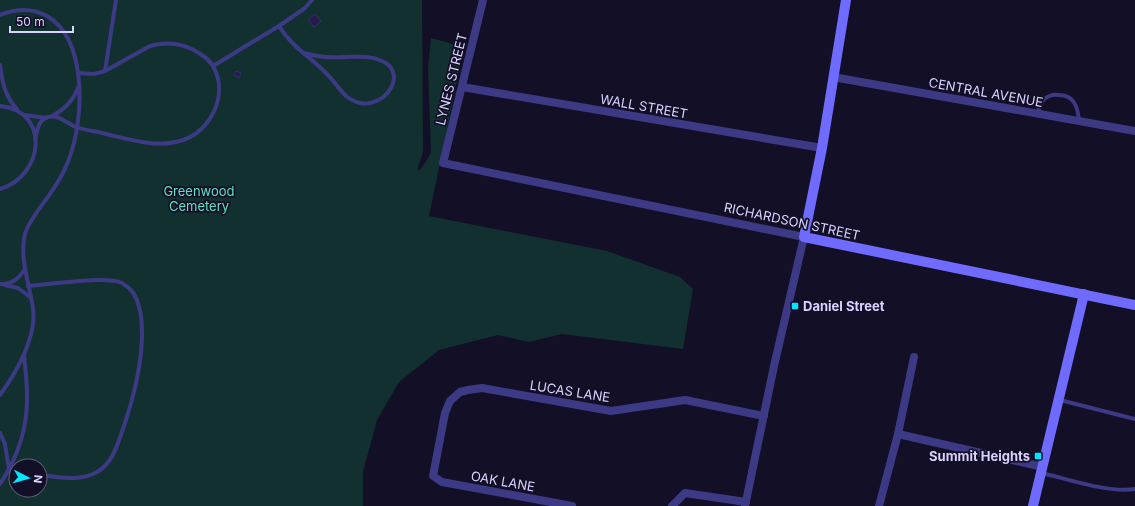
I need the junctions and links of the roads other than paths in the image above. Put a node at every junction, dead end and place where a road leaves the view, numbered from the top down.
1 (116, 0) edge
2 (312, 0) edge
3 (483, 0) edge
4 (846, 0) edge
5 (0, 15) edge
6 (279, 26) junction
7 (304, 53) junction
8 (0, 65) edge
9 (213, 66) junction
10 (105, 71) junction
11 (78, 73) junction
12 (833, 77) junction
13 (4, 84) junction
14 (79, 84) junction
15 (462, 87) junction
16 (0, 92) edge
17 (0, 106) edge
18 (18, 111) junction
19 (1037, 113) junction
20 (22, 114) junction
21 (49, 117) junction
22 (1079, 121) junction
23 (77, 128) junction
24 (1135, 131) edge
25 (35, 140) junction
26 (822, 148) junction
27 (443, 163) joint
28 (0, 189) edge
29 (804, 237) junction
30 (25, 268) junction
31 (0, 284) edge
32 (5, 284) junction
33 (28, 286) junction
34 (1084, 294) junction
35 (30, 298) junction
36 (1135, 305) edge
37 (24, 353) junction
38 (914, 357) dead end
39 (0, 395) edge
40 (1058, 400) junction
41 (764, 416) junction
42 (1135, 418) edge
43 (0, 433) edge
44 (898, 434) junction
45 (14, 458) edge
46 (8, 464) edge
47 (1042, 470) junction
48 (8, 472) edge
49 (48, 476) edge
50 (433, 476) joint
51 (0, 484) edge
52 (1135, 489) edge
53 (745, 504) edge
54 (572, 506) edge
55 (672, 506) edge
56 (879, 506) edge
57 (1033, 506) edge

1 - 10 lane
2 - 6 lane
3 - 15 street, LYNES STREET
4 - 12 street
5 - 11 lane
6 - 7 lane
6 - 9 lane
7 - 7 lane
8 - 13 lane
9 - 10 lane
9 - 23 lane
10 - 11 lane
11 - 14 lane
12 - 19 street, CENTRAL AVENUE
12 - 26 street
13 - 16 lane
13 - 18 lane
14 - 21 lane
14 - 23 lane
15 - 26 street, WALL STREET
15 - 27 street, LYNES STREET
17 - 18 lane
18 - 20 lane
19 - 22 street, CENTRAL AVENUE
19 - 22 lane
20 - 21 lane
20 - 25 lane
21 - 23 lane
21 - 25 lane
22 - 24 street, CENTRAL AVENUE
23 - 30 lane
25 - 28 lane
26 - 29 street
27 - 29 street, RICHARDSON STREET
29 - 34 street, RICHARDSON STREET
29 - 41 street
30 - 32 lane
30 - 33 lane
31 - 32 lane
32 - 35 lane
33 - 35 lane
33 - 49 lane
34 - 36 street, RICHARDSON STREET
34 - 40 street
35 - 37 lane
37 - 39 lane
37 - 45 lane
38 - 44 street
40 - 42 lane
40 - 47 street
41 - 50 street, LUCAS LANE
41 - 53 street
43 - 46 lane
44 - 47 street
44 - 56 street
47 - 52 lane
47 - 57 street
48 - 51 lane
50 - 54 street, OAK LANE
53 - 55 street

